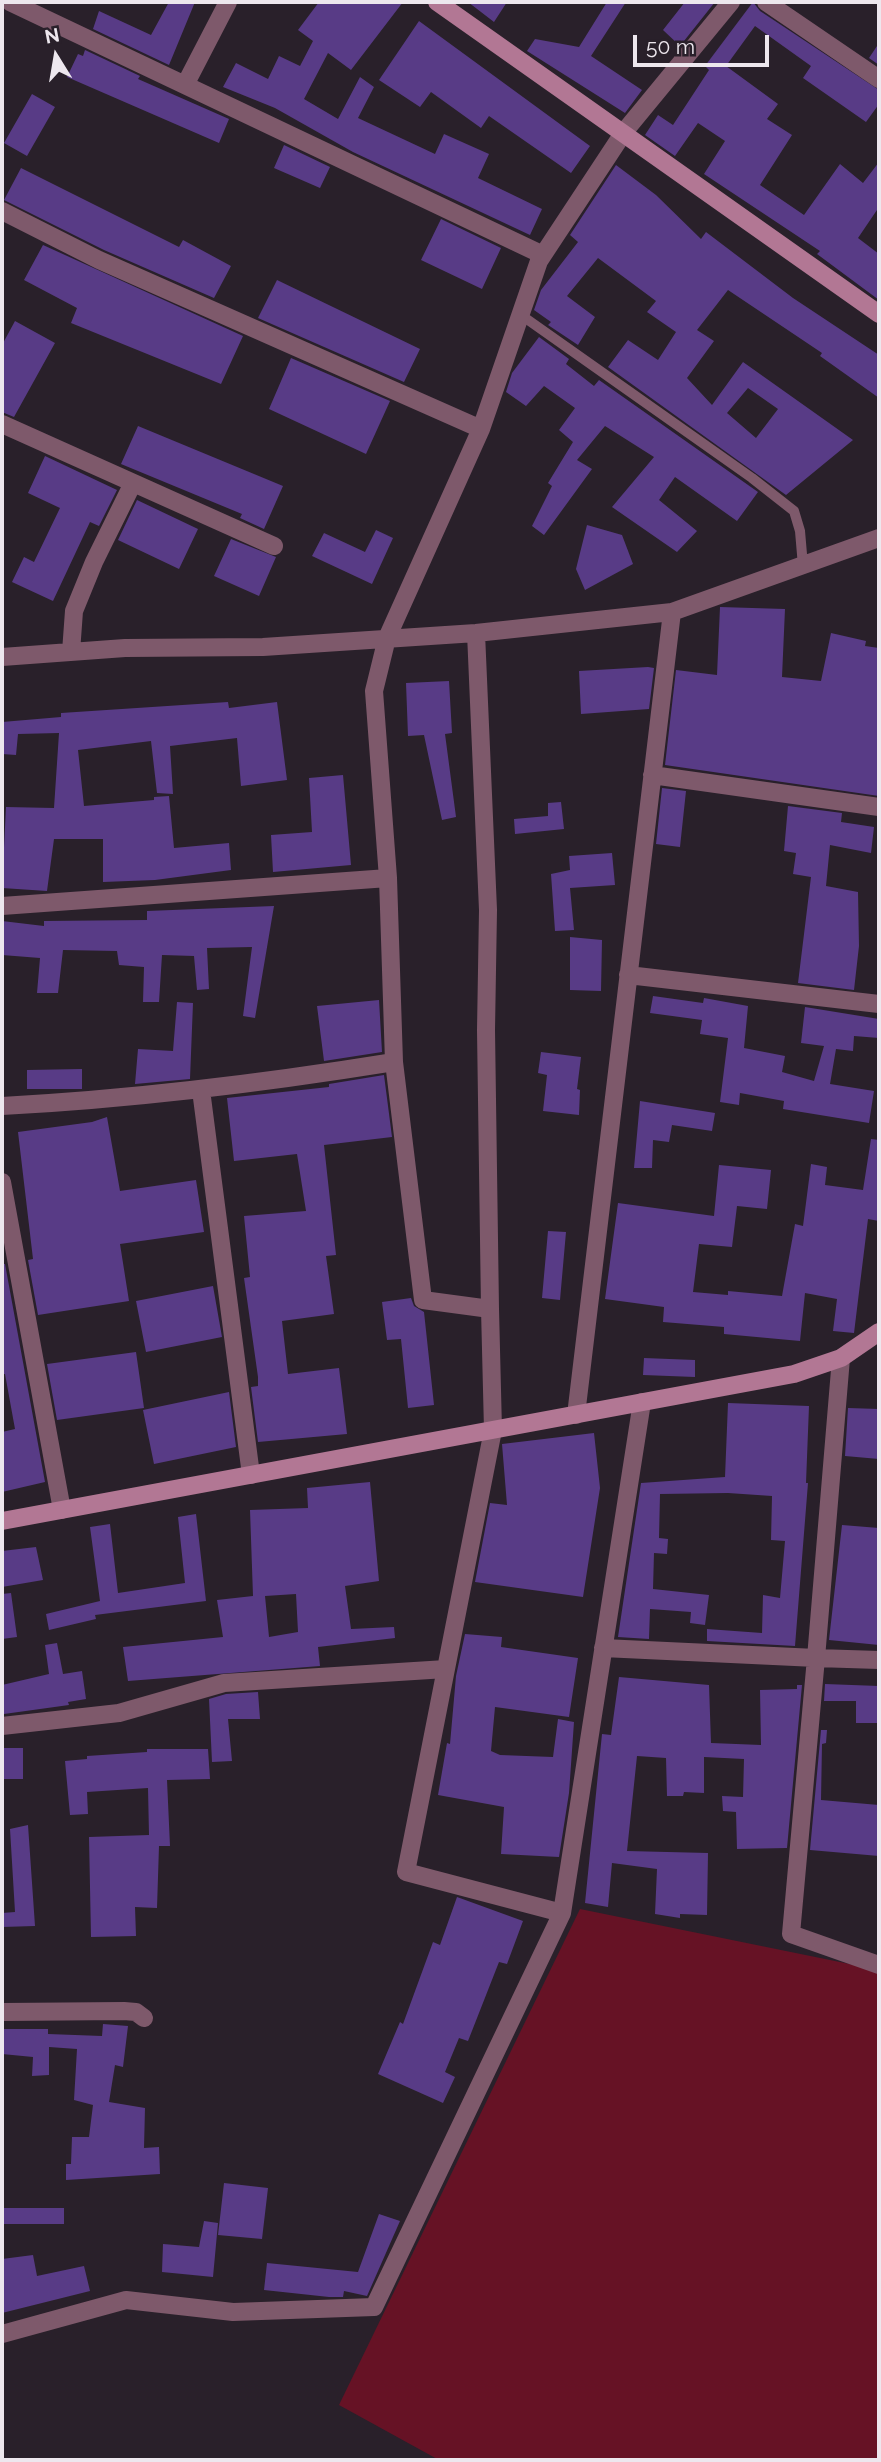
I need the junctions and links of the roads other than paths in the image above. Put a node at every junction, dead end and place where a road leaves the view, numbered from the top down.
1 (7, 2) edge
2 (228, 2) edge
3 (437, 2) edge
4 (731, 2) edge
5 (766, 2) edge
6 (2, 8) edge
7 (879, 79) edge
8 (185, 85) junction
9 (624, 131) junction
10 (2, 211) edge
11 (543, 255) junction
12 (879, 314) edge
13 (521, 315) junction
14 (2, 424) edge
15 (481, 429) junction
16 (133, 483) junction
17 (879, 538) edge
18 (274, 546) dead end
19 (803, 566) junction
20 (671, 612) junction
21 (476, 633) junction
22 (387, 638) junction
23 (71, 652) junction
24 (2, 657) edge
25 (652, 775) junction
26 (879, 807) edge
27 (388, 878) junction
28 (2, 906) edge
29 (628, 975) junction
30 (879, 1004) edge
31 (394, 1062) junction
32 (201, 1090) junction
33 (2, 1107) edge
34 (2, 1182) edge
35 (490, 1309) junction
36 (879, 1332) edge
37 (841, 1358) junction
38 (642, 1402) junction
39 (576, 1415) junction
40 (493, 1430) junction
41 (251, 1475) junction
42 (62, 1510) junction
43 (2, 1521) edge
44 (603, 1648) junction
45 (816, 1658) junction
46 (879, 1660) edge
47 (446, 1669) junction
48 (2, 1727) edge
49 (562, 1913) junction
50 (879, 1965) edge
51 (2, 2012) edge
52 (144, 2018) dead end
53 (2, 2334) edge

1 - 6 street
1 - 8 street
2 - 8 street
3 - 9 street
4 - 9 street
5 - 7 street
8 - 11 street
9 - 11 street
9 - 12 street
10 - 15 street
11 - 13 street
13 - 15 street
13 - 19 lane
14 - 16 street
15 - 22 street
16 - 18 street
16 - 23 street
17 - 19 street
19 - 20 street
20 - 21 street
20 - 25 street
21 - 22 street
21 - 35 street
22 - 23 street
22 - 27 street
23 - 24 street
25 - 26 street
25 - 29 street
27 - 28 street
27 - 31 street
29 - 30 street
29 - 39 street
31 - 32 street
31 - 35 street
32 - 33 street
32 - 41 street
34 - 42 street
35 - 40 street
36 - 37 street
37 - 38 street
37 - 45 street
38 - 39 street
38 - 44 street
39 - 40 street
40 - 41 street
40 - 47 street
41 - 42 street
42 - 43 street
44 - 45 street
44 - 49 street
45 - 46 street
45 - 50 street
47 - 48 street
47 - 49 street
49 - 53 street
51 - 52 street

